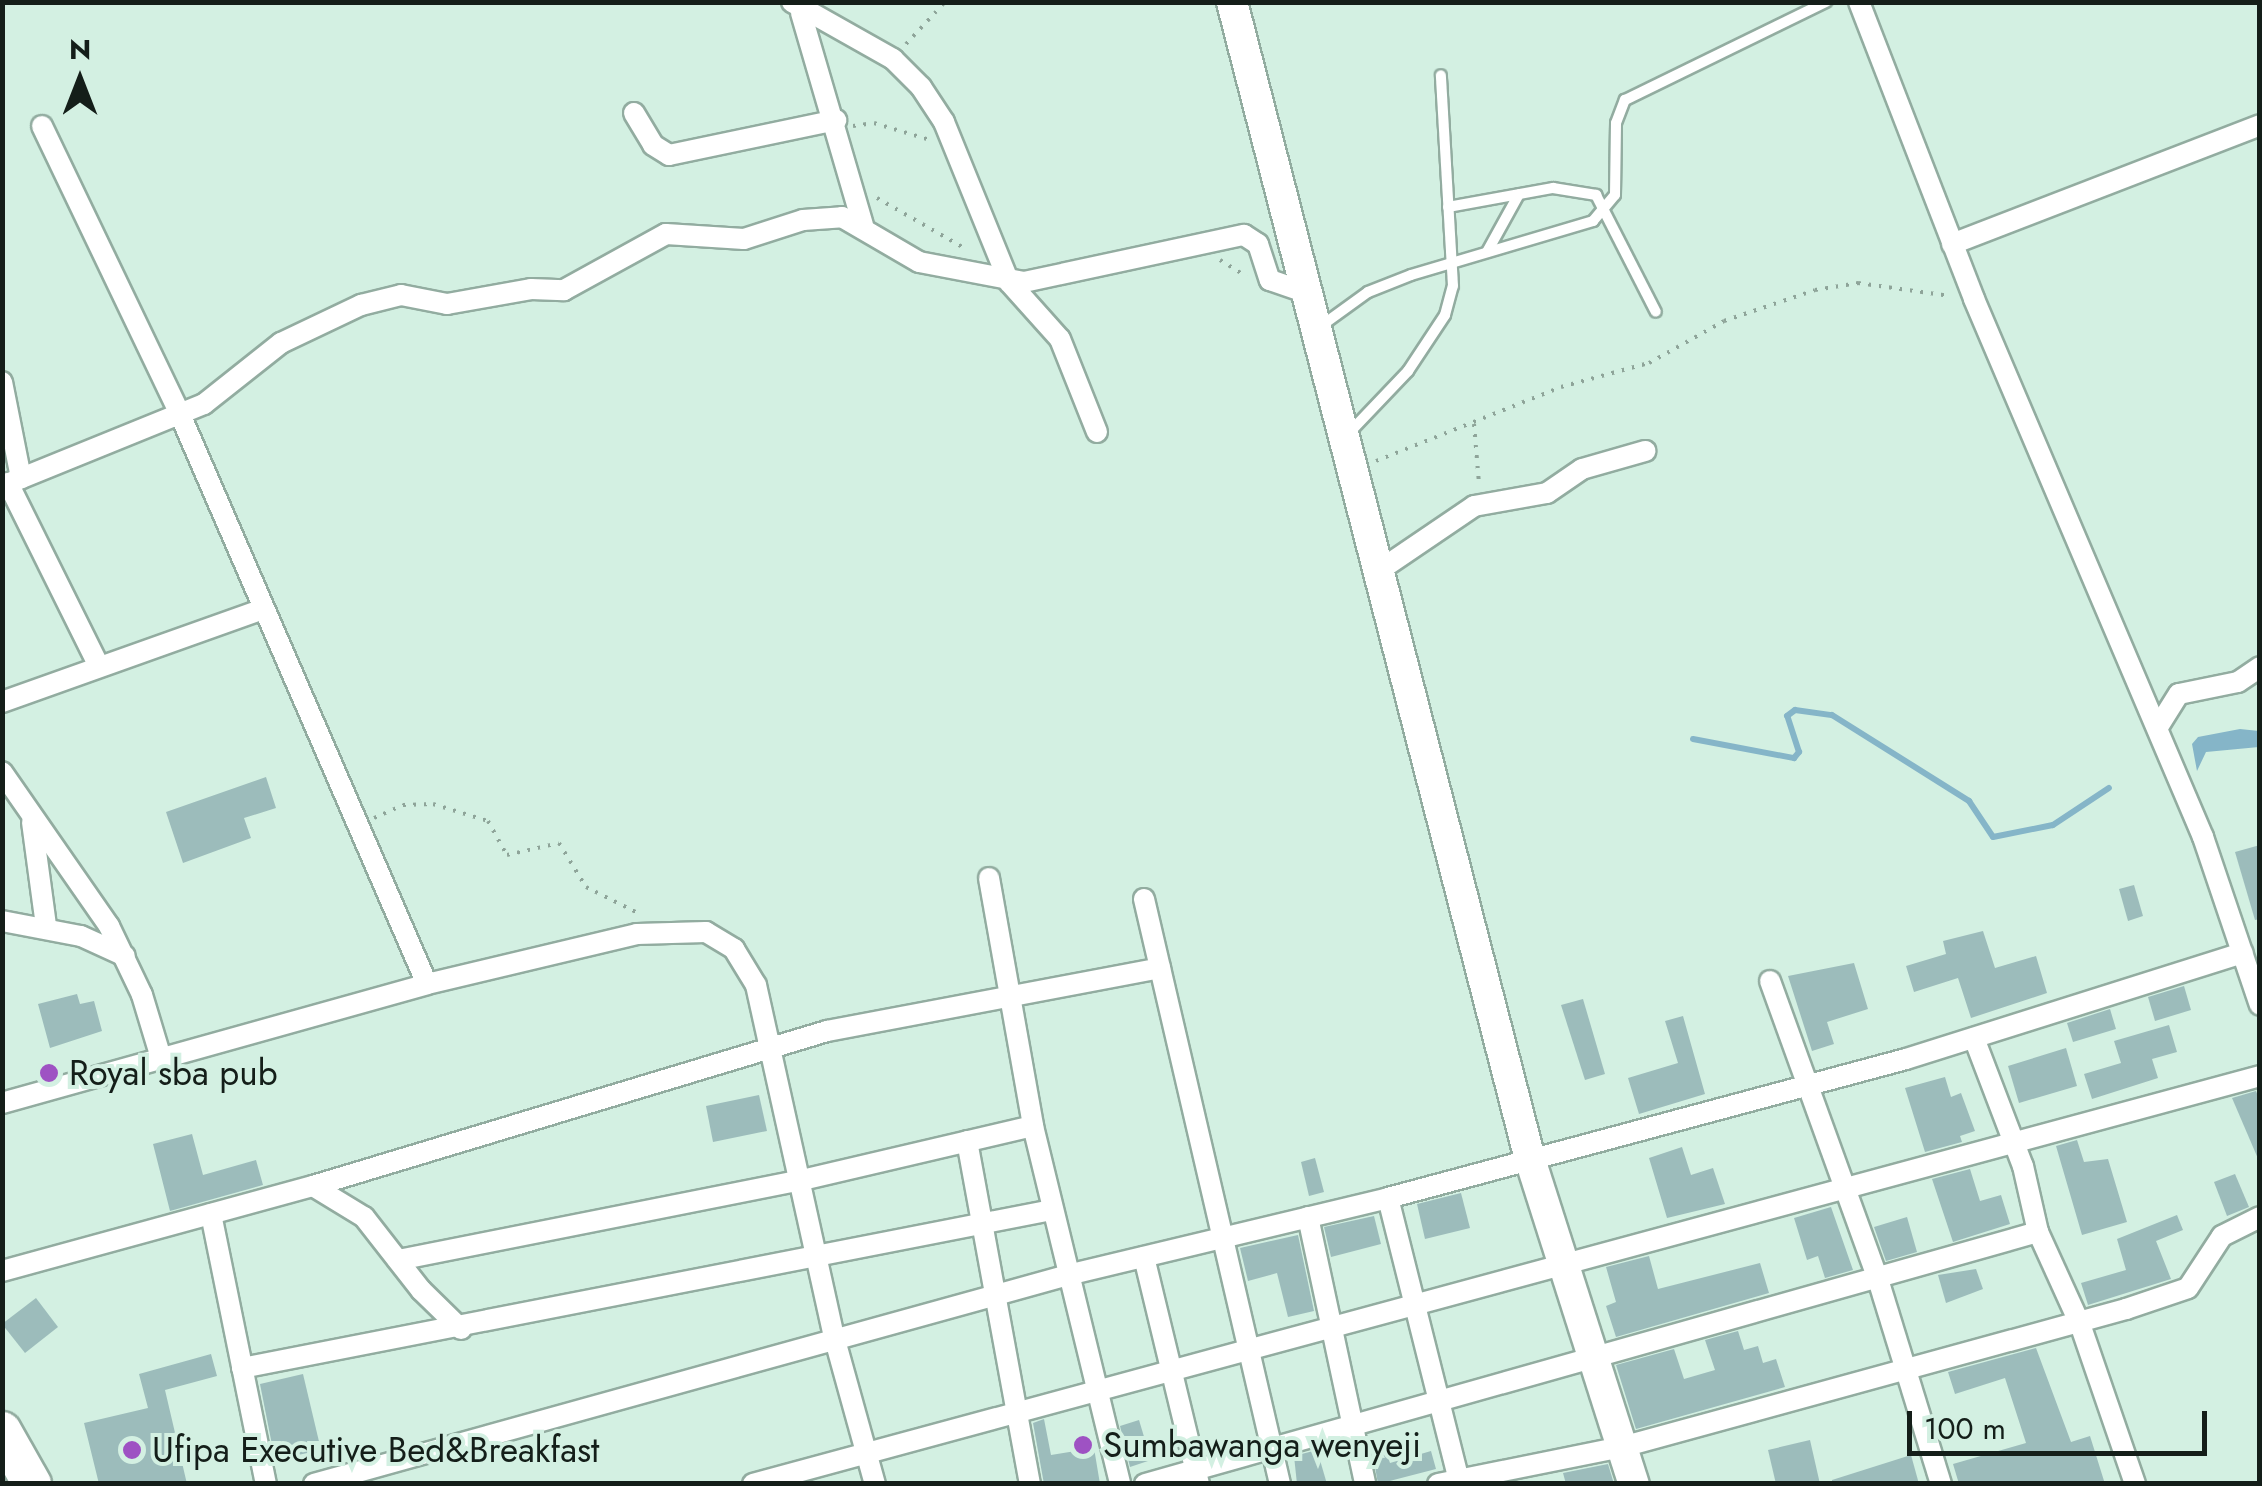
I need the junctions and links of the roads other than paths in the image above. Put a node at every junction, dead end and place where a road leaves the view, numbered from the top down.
1 (1232, 2) edge
2 (1826, 2) edge
3 (1859, 2) edge
4 (797, 8) edge
5 (1441, 75) dead end
6 (634, 112) dead end
7 (838, 125) junction
8 (2260, 125) edge
9 (42, 126) dead end
10 (1519, 194) junction
11 (1448, 207) junction
12 (1608, 209) junction
13 (863, 226) junction
14 (1952, 244) junction
15 (1487, 252) junction
16 (1453, 262) junction
17 (1006, 277) junction
18 (1307, 292) junction
19 (1656, 312) dead end
20 (1317, 330) junction
21 (2, 382) edge
22 (180, 412) junction
23 (1096, 432) dead end
24 (1348, 451) junction
25 (1645, 451) dead end
26 (11, 483) edge
27 (1380, 570) junction
28 (262, 610) junction
29 (99, 666) junction
30 (2260, 667) edge
31 (2, 702) edge
32 (2158, 727) junction
33 (2, 772) edge
34 (31, 816) junction
35 (989, 878) dead end
36 (1144, 898) dead end
37 (4, 919) edge
38 (46, 926) junction
39 (2243, 953) junction
40 (125, 956) junction
41 (1160, 968) junction
42 (1770, 981) dead end
43 (428, 984) junction
44 (1008, 998) junction
45 (2260, 1005) edge
46 (1974, 1038) junction
47 (768, 1048) junction
48 (161, 1058) junction
49 (2260, 1076) edge
50 (1810, 1085) junction
51 (2, 1103) edge
52 (1032, 1126) junction
53 (967, 1141) junction
54 (2014, 1144) junction
55 (1530, 1159) junction
56 (798, 1181) junction
57 (313, 1186) junction
58 (1845, 1192) junction
59 (1388, 1198) junction
60 (1052, 1210) junction
61 (211, 1214) junction
62 (1308, 1217) junction
63 (2260, 1217) edge
64 (980, 1226) junction
65 (2038, 1232) junction
66 (1222, 1238) junction
67 (1144, 1257) junction
68 (398, 1260) junction
69 (817, 1260) junction
70 (1566, 1266) junction
71 (2, 1271) edge
72 (1068, 1275) junction
73 (1877, 1276) junction
74 (995, 1296) junction
75 (1414, 1308) junction
76 (2080, 1324) junction
77 (462, 1329) junction
78 (1332, 1330) junction
79 (836, 1340) junction
80 (1250, 1350) junction
81 (1591, 1360) junction
82 (1908, 1367) junction
83 (242, 1368) junction
84 (1172, 1369) junction
85 (1096, 1391) junction
86 (1438, 1404) junction
87 (1018, 1411) junction
88 (1351, 1430) junction
89 (2, 1432) edge
90 (1622, 1447) junction
91 (1273, 1450) junction
92 (867, 1454) junction
93 (1555, 1461) junction
94 (1197, 1476) edge
95 (1452, 1482) edge
96 (32, 1484) edge
97 (266, 1484) edge
98 (314, 1484) edge
99 (753, 1484) edge
100 (875, 1484) edge
101 (1030, 1484) edge
102 (1120, 1484) edge
103 (1145, 1484) edge
104 (1280, 1484) edge
105 (1365, 1484) edge
106 (1559, 1484) edge
107 (1634, 1484) edge
108 (1941, 1484) edge
109 (2135, 1484) edge

1 - 18 street
2 - 12 lane
3 - 14 street
4 - 7 street
4 - 17 street
5 - 11 lane
6 - 7 street
7 - 13 street
8 - 14 street
9 - 22 street
10 - 11 lane
10 - 12 lane
10 - 15 lane
11 - 16 lane
12 - 15 lane
12 - 19 lane
13 - 17 street
13 - 22 street
14 - 32 street
15 - 16 lane
16 - 20 lane
16 - 24 lane
17 - 18 street
17 - 23 street
18 - 20 street
20 - 24 street
21 - 26 street
22 - 26 street
22 - 28 street
24 - 27 street
25 - 27 street
26 - 29 street
27 - 55 street
28 - 29 street
28 - 43 street
29 - 31 street
30 - 32 street
32 - 39 street
33 - 34 street
34 - 38 street
34 - 40 street
35 - 44 street
36 - 41 street
37 - 38 street
38 - 40 street
39 - 45 street
39 - 46 street
40 - 48 street
41 - 44 street
41 - 66 street
42 - 50 street
43 - 47 street
43 - 48 street
44 - 47 street
44 - 52 street
46 - 50 street
46 - 54 street
47 - 56 street
47 - 57 street
48 - 51 street
49 - 54 street
50 - 55 street
50 - 58 street
52 - 53 street
52 - 60 street
53 - 56 street
53 - 64 street
54 - 58 street
54 - 65 street
55 - 59 street
55 - 70 street
56 - 68 street
56 - 69 street
57 - 61 street
57 - 68 street
58 - 70 street
58 - 73 street
59 - 62 street
59 - 75 street
60 - 64 street
60 - 72 street
61 - 71 street
61 - 83 street
62 - 66 street
62 - 78 street
63 - 76 street
64 - 69 street
64 - 74 street
65 - 73 street
65 - 76 street
66 - 67 street
66 - 80 street
67 - 72 street
67 - 84 street
68 - 77 street
69 - 77 street
69 - 79 street
70 - 75 street
70 - 81 street
72 - 74 street
72 - 85 street
73 - 81 street
73 - 82 street
74 - 79 street
74 - 87 street
75 - 78 street
75 - 86 street
76 - 82 street
76 - 109 street
77 - 83 street
78 - 80 street
78 - 88 street
79 - 92 street
79 - 98 street
80 - 84 street
80 - 91 street
81 - 86 street
81 - 90 street
82 - 90 street
82 - 108 street
83 - 97 street
84 - 85 street
84 - 94 street
85 - 87 street
85 - 102 street
86 - 88 street
86 - 95 street
87 - 92 street
87 - 101 street
88 - 91 street
88 - 105 street
89 - 96 highway
90 - 93 street
90 - 107 street
91 - 94 street
91 - 104 street
92 - 99 street
92 - 100 street
93 - 95 street
93 - 106 street
94 - 103 street

